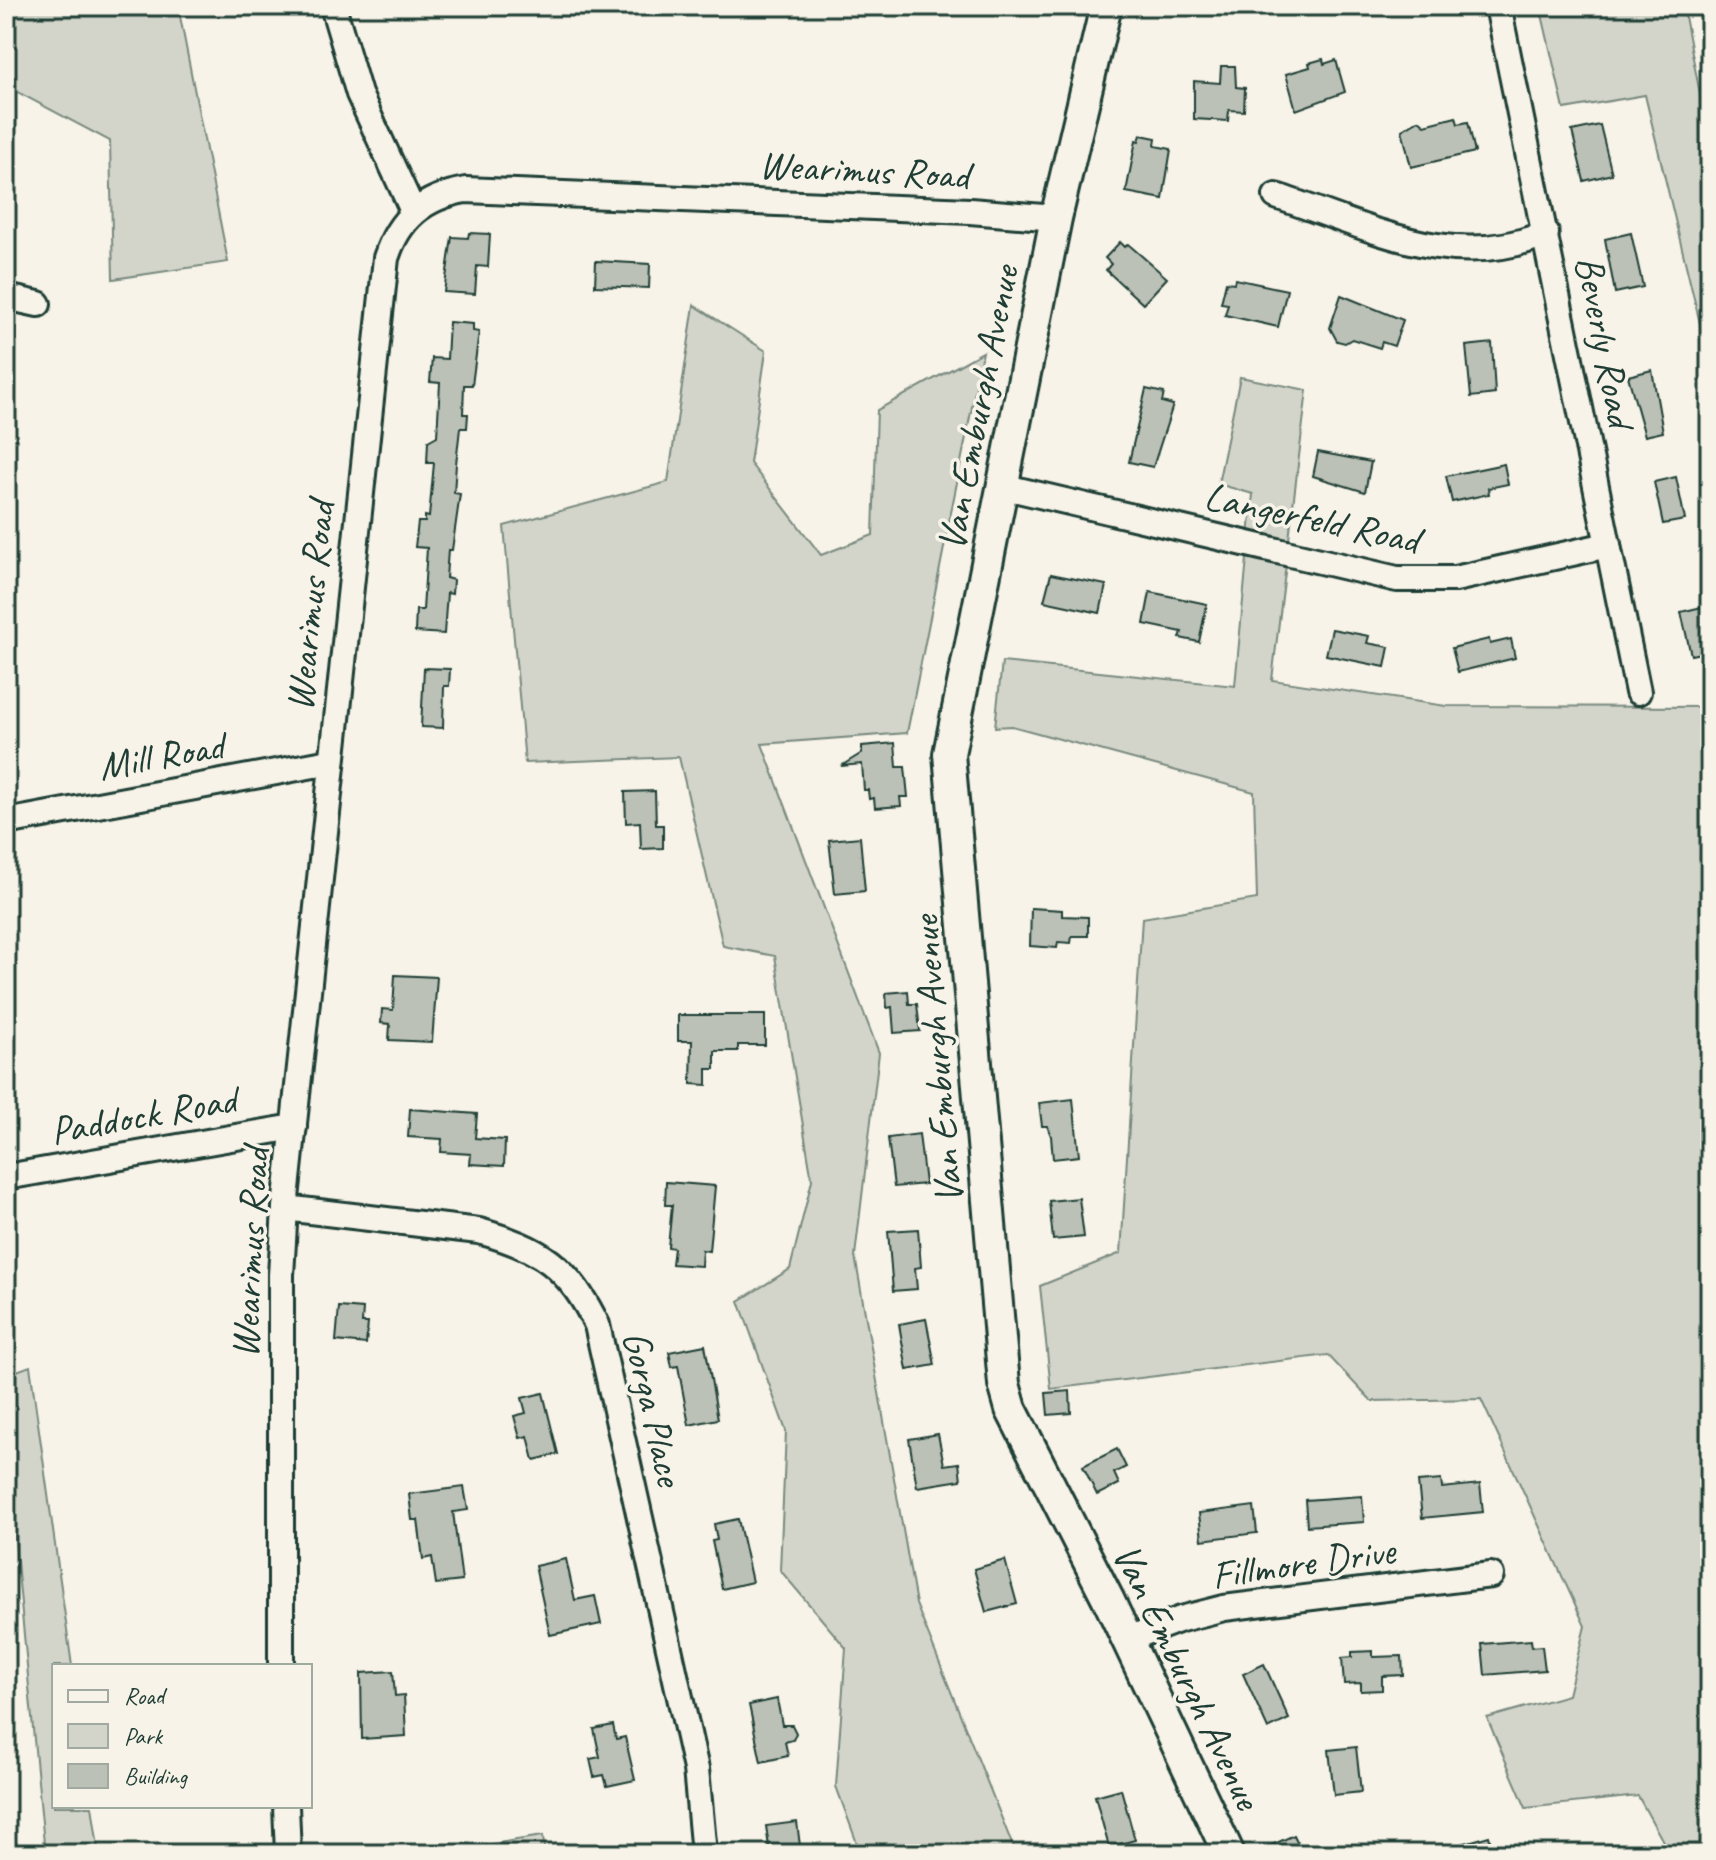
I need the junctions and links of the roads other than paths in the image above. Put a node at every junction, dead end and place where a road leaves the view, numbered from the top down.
1 (333, 6) edge
2 (1106, 6) edge
3 (1498, 6) edge
4 (1276, 196) dead end
5 (413, 211) junction
6 (1056, 218) junction
7 (1546, 233) junction
8 (6, 297) edge
9 (38, 304) dead end
10 (1001, 486) junction
11 (1608, 545) junction
12 (1638, 692) dead end
13 (330, 762) junction
14 (6, 822) edge
15 (294, 1127) junction
16 (6, 1177) edge
17 (285, 1208) junction
18 (1491, 1575) dead end
19 (1128, 1639) junction
20 (281, 1664) edge
21 (286, 1808) edge
22 (288, 1854) edge
23 (704, 1854) edge
24 (1229, 1854) edge

1 - 5 street
2 - 6 main road, Van Emburgh Avenue
3 - 7 street, Beverly Road
4 - 7 street
5 - 6 street, Wearimus Road
5 - 13 street, Wearimus Road
6 - 10 main road, Van Emburgh Avenue
7 - 11 street, Beverly Road
8 - 9 street
10 - 11 street, Langerfeld Road
10 - 19 main road, Van Emburgh Avenue
11 - 12 street, Beverly Road
13 - 14 street, Mill Road
13 - 15 street, Wearimus Road
15 - 16 street, Paddock Road
15 - 17 street, Wearimus Road
17 - 20 street, Wearimus Road
17 - 23 street, Gorga Place
18 - 19 street, Fillmore Drive
19 - 24 main road, Van Emburgh Avenue
21 - 22 street

